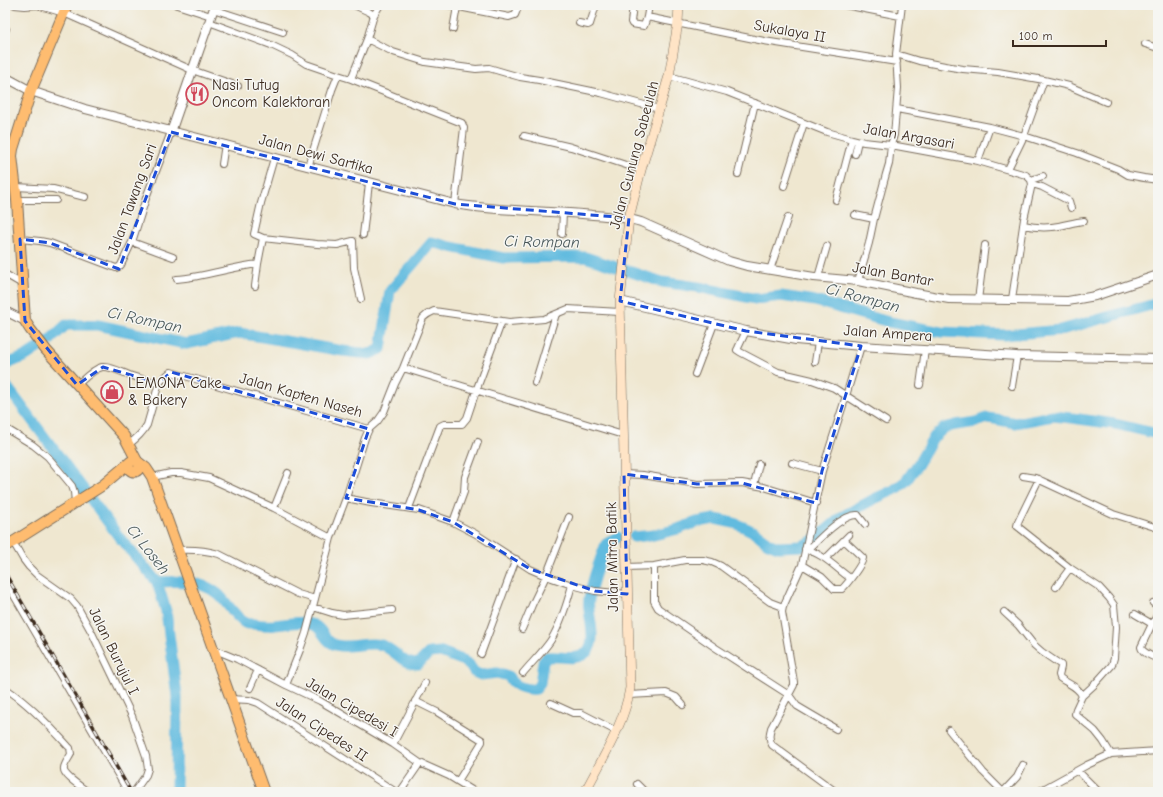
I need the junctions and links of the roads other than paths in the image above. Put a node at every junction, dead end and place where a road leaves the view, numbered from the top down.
1 (15, 5) edge
2 (177, 5) edge
3 (354, 5) edge
4 (380, 5) edge
5 (449, 5) edge
6 (519, 5) edge
7 (596, 5) edge
8 (633, 5) edge
9 (649, 5) edge
10 (679, 5) edge
11 (845, 5) edge
12 (902, 5) edge
13 (457, 7) junction
14 (66, 9) edge
15 (212, 13) edge
16 (374, 15) junction
17 (900, 16) junction
18 (647, 17) junction
19 (579, 23) dead end
20 (678, 23) junction
21 (453, 29) dead end
22 (283, 32) dead end
23 (367, 39) junction
24 (1146, 44) dead end
25 (1158, 48) edge
26 (896, 54) junction
27 (897, 62) junction
28 (192, 70) junction
29 (338, 74) junction
30 (669, 76) junction
31 (5, 77) edge
32 (351, 79) junction
33 (1044, 80) junction
34 (238, 86) dead end
35 (31, 90) junction
36 (1106, 102) dead end
37 (755, 103) junction
38 (659, 109) junction
39 (897, 109) junction
40 (804, 122) junction
41 (990, 127) junction
42 (171, 132) junction
43 (524, 136) dead end
44 (1024, 136) junction
45 (855, 140) junction
46 (225, 144) junction
47 (891, 145) junction
48 (855, 154) dead end
49 (9, 156) edge
50 (274, 158) junction
51 (978, 161) junction
52 (222, 164) dead end
53 (308, 166) junction
54 (1008, 169) junction
55 (641, 170) junction
56 (738, 174) dead end
57 (1043, 176) dead end
58 (1158, 180) edge
59 (1031, 182) junction
60 (369, 183) junction
61 (784, 186) dead end
62 (16, 187) junction
63 (85, 197) dead end
64 (17, 200) junction
65 (56, 200) dead end
66 (836, 200) dead end
67 (455, 204) junction
68 (1071, 208) dead end
69 (563, 212) junction
70 (855, 215) dead end
71 (629, 218) junction
72 (788, 218) dead end
73 (874, 219) junction
74 (1084, 221) dead end
75 (1023, 225) junction
76 (562, 234) dead end
77 (363, 235) dead end
78 (263, 238) junction
79 (20, 239) junction
80 (132, 242) junction
81 (985, 245) dead end
82 (827, 246) dead end
83 (172, 257) dead end
84 (258, 264) junction
85 (770, 270) junction
86 (5, 274) edge
87 (1158, 275) edge
88 (818, 277) junction
89 (177, 280) dead end
90 (858, 281) junction
91 (22, 284) junction
92 (255, 286) dead end
93 (360, 299) dead end
94 (1012, 299) junction
95 (978, 300) junction
96 (620, 301) junction
97 (5, 311) edge
98 (620, 312) junction
99 (556, 314) junction
100 (25, 321) junction
101 (502, 321) junction
102 (714, 324) junction
103 (746, 331) junction
104 (818, 342) junction
105 (861, 346) junction
106 (925, 350) junction
107 (1017, 356) junction
108 (1158, 359) edge
109 (814, 362) dead end
110 (403, 368) junction
111 (695, 374) dead end
112 (160, 383) junction
113 (535, 383) dead end
114 (77, 385) junction
115 (920, 385) dead end
116 (1012, 386) dead end
117 (476, 391) junction
118 (846, 396) junction
119 (886, 421) dead end
120 (5, 428) edge
121 (369, 428) junction
122 (623, 435) junction
123 (126, 440) junction
124 (478, 442) dead end
125 (792, 463) dead end
126 (760, 464) dead end
127 (134, 465) junction
128 (822, 471) junction
129 (288, 473) dead end
130 (624, 474) junction
131 (1023, 476) dead end
132 (152, 477) junction
133 (1039, 479) junction
134 (754, 485) junction
135 (346, 498) junction
136 (77, 501) junction
137 (816, 503) junction
138 (274, 508) junction
139 (409, 508) junction
140 (569, 517) dead end
141 (453, 522) junction
142 (865, 524) dead end
143 (1158, 528) edge
144 (849, 535) dead end
145 (331, 538) junction
146 (844, 540) junction
147 (9, 544) edge
148 (806, 546) junction
149 (177, 550) junction
150 (826, 558) junction
151 (516, 559) junction
152 (802, 565) junction
153 (654, 566) junction
154 (627, 567) junction
155 (1070, 568) junction
156 (546, 576) junction
157 (850, 578) junction
158 (5, 580) edge
159 (572, 585) junction
160 (1056, 587) dead end
161 (627, 594) junction
162 (315, 599) junction
163 (313, 607) junction
164 (783, 608) junction
165 (392, 610) dead end
166 (1004, 612) dead end
167 (1135, 614) dead end
168 (1158, 614) edge
169 (1152, 624) junction
170 (522, 629) dead end
171 (213, 649) junction
172 (481, 654) dead end
173 (1158, 659) edge
174 (258, 670) junction
175 (523, 673) dead end
176 (425, 683) dead end
177 (286, 685) junction
178 (5, 688) edge
179 (250, 688) dead end
180 (629, 695) junction
181 (789, 695) junction
182 (1082, 696) junction
183 (230, 699) junction
184 (415, 701) junction
185 (551, 703) dead end
186 (683, 705) dead end
187 (836, 729) dead end
188 (949, 730) dead end
189 (616, 731) junction
190 (393, 744) junction
191 (1158, 751) edge
192 (1111, 754) junction
193 (420, 763) junction
194 (1024, 765) dead end
195 (1078, 771) junction
196 (458, 781) junction
197 (637, 784) dead end
198 (88, 792) edge
199 (128, 792) edge
200 (134, 792) edge
201 (264, 792) edge
202 (396, 792) edge
203 (400, 792) edge
204 (475, 792) edge
205 (585, 792) edge
206 (645, 792) edge
207 (836, 792) edge
208 (1003, 792) edge
209 (1039, 792) edge
210 (1099, 792) edge

1 - 14 street
2 - 15 street
3 - 16 street
4 - 16 street
5 - 13 street
6 - 13 street
7 - 19 street
8 - 18 street
9 - 18 street
10 - 20 main road, Jalan Gunung Sabeulah
11 - 17 street
12 - 17 street
13 - 21 street
14 - 28 street
14 - 35 main road
15 - 22 street
15 - 28 street
15 - 29 street
16 - 23 street
17 - 26 street
18 - 20 street, Sukalaya II
20 - 27 street, Sukalaya II
20 - 30 main road, Jalan Gunung Sabeulah
23 - 32 street
23 - 38 street
24 - 25 street
26 - 27 street
26 - 33 street
27 - 39 street
28 - 34 street
28 - 42 street
29 - 32 street
29 - 53 street
30 - 37 street, Jalan Argasari
30 - 38 main road, Jalan Gunung Sabeulah
31 - 35 street, Jalan Dewi Sartika
32 - 67 street
33 - 36 street
33 - 44 street
35 - 42 street, Jalan Dewi Sartika
35 - 49 main road
37 - 40 street, Jalan Argasari
37 - 56 street
38 - 55 main road, Jalan Gunung Sabeulah
39 - 41 street
39 - 47 street
40 - 45 street, Jalan Argasari
40 - 61 street
41 - 44 street
41 - 51 street
42 - 46 street, Jalan Dewi Sartika
42 - 80 street, Jalan Tawang Sari
43 - 55 street
44 - 54 street
44 - 58 street
45 - 47 street, Jalan Argasari
45 - 48 street
45 - 66 street
46 - 50 street, Jalan Dewi Sartika
46 - 52 street
47 - 51 street, Jalan Argasari
47 - 73 street
49 - 62 main road
50 - 53 street, Jalan Dewi Sartika
50 - 78 street
51 - 54 street, Jalan Argasari
53 - 60 street, Jalan Dewi Sartika
54 - 59 street, Jalan Argasari
55 - 71 main road, Jalan Gunung Sabeulah
57 - 59 street
59 - 68 street, Jalan Argasari
59 - 75 street
60 - 67 street, Jalan Dewi Sartika
60 - 77 street
62 - 63 street
62 - 64 main road
64 - 65 street
64 - 79 main road
67 - 69 street, Jalan Dewi Sartika
69 - 71 street, Jalan Dewi Sartika
69 - 76 street
70 - 73 street
71 - 85 street, Jalan Bantar
71 - 96 main road, Jalan Gunung Sabeulah
72 - 85 street
73 - 90 street
74 - 75 street
75 - 94 street
78 - 84 street
78 - 93 street
79 - 80 street, Jalan Tawang Sari
79 - 91 main road
80 - 83 street
81 - 95 street
82 - 88 street
84 - 89 street
84 - 92 street
85 - 88 street, Jalan Bantar
86 - 91 street
87 - 94 street, Jalan Bantar
88 - 90 street, Jalan Bantar
90 - 95 street, Jalan Bantar
91 - 100 main road
94 - 95 street, Jalan Bantar
96 - 98 main road, Jalan Gunung Sabeulah
96 - 102 street, Jalan Ampera
97 - 100 street
98 - 99 street, Jalan Kapten Naseh
98 - 122 main road, Jalan Mitra Batik
99 - 101 street, Jalan Kapten Naseh
99 - 113 street
100 - 114 main road
101 - 110 street, Jalan Kapten Naseh
101 - 117 street
102 - 103 street, Jalan Ampera
102 - 111 street
103 - 104 street, Jalan Ampera
103 - 118 street
104 - 105 street, Jalan Ampera
104 - 109 street
105 - 106 street, Jalan Ampera
105 - 118 street
106 - 107 street, Jalan Ampera
106 - 115 street
107 - 108 street, Jalan Ampera
107 - 116 street
110 - 117 street
110 - 121 street, Jalan Kapten Naseh
112 - 114 street
112 - 121 street, Jalan Kapten Naseh
112 - 123 street
114 - 123 main road
117 - 122 street
117 - 139 street
118 - 119 street
118 - 128 street
120 - 136 street
121 - 135 street, Jalan Kapten Naseh
122 - 130 main road, Jalan Mitra Batik
123 - 127 main road
124 - 141 street
125 - 128 street
126 - 134 street
127 - 132 main road
127 - 136 main road
128 - 137 street
129 - 138 street
130 - 134 street
130 - 154 main road, Jalan Mitra Batik
131 - 133 street
132 - 138 street
132 - 149 main road
133 - 143 street
133 - 155 street
134 - 137 street
135 - 139 street
135 - 145 street, Jalan Kapten Naseh
136 - 147 main road
137 - 148 street
138 - 145 street
139 - 141 street
140 - 156 street
141 - 151 street
142 - 148 street
144 - 146 street
145 - 162 street, Jalan Kapten Naseh
146 - 150 street
146 - 157 street
147 - 200 street, Jalan Burujul I
148 - 150 street
148 - 152 street
149 - 162 street
149 - 171 main road
150 - 157 street
151 - 156 street
151 - 172 street
152 - 157 street
152 - 164 street
153 - 154 street
153 - 164 street
153 - 181 street
154 - 161 main road, Jalan Mitra Batik
155 - 160 street
155 - 182 street
156 - 159 street
156 - 170 street
158 - 199 street
159 - 161 street
159 - 175 street
161 - 180 main road, Jalan Mitra Batik
162 - 163 street, Jalan Kapten Naseh
163 - 165 street
163 - 177 street, Jalan Kapten Naseh
164 - 181 street
166 - 182 street
167 - 169 street
168 - 169 street
169 - 173 street
171 - 174 street, Jalan Cipedesi I
171 - 183 main road
174 - 177 street, Jalan Cipedesi I
174 - 179 street
176 - 184 street
177 - 190 street, Jalan Cipedesi I
178 - 198 street
180 - 186 street
180 - 189 main road, Jalan Mitra Batik
181 - 187 street
181 - 207 street
182 - 192 street
183 - 201 main road
183 - 202 street, Jalan Cipedes II
184 - 190 street
184 - 196 street
185 - 189 street
188 - 208 street
189 - 205 main road, Jalan Mitra Batik
190 - 193 street, Jalan Cipedesi I
191 - 192 street
192 - 195 street
193 - 196 street, Jalan Cipedesi I
193 - 203 street
194 - 208 street
195 - 209 street
195 - 210 street
196 - 204 street, Jalan Cipedesi I
197 - 206 street

